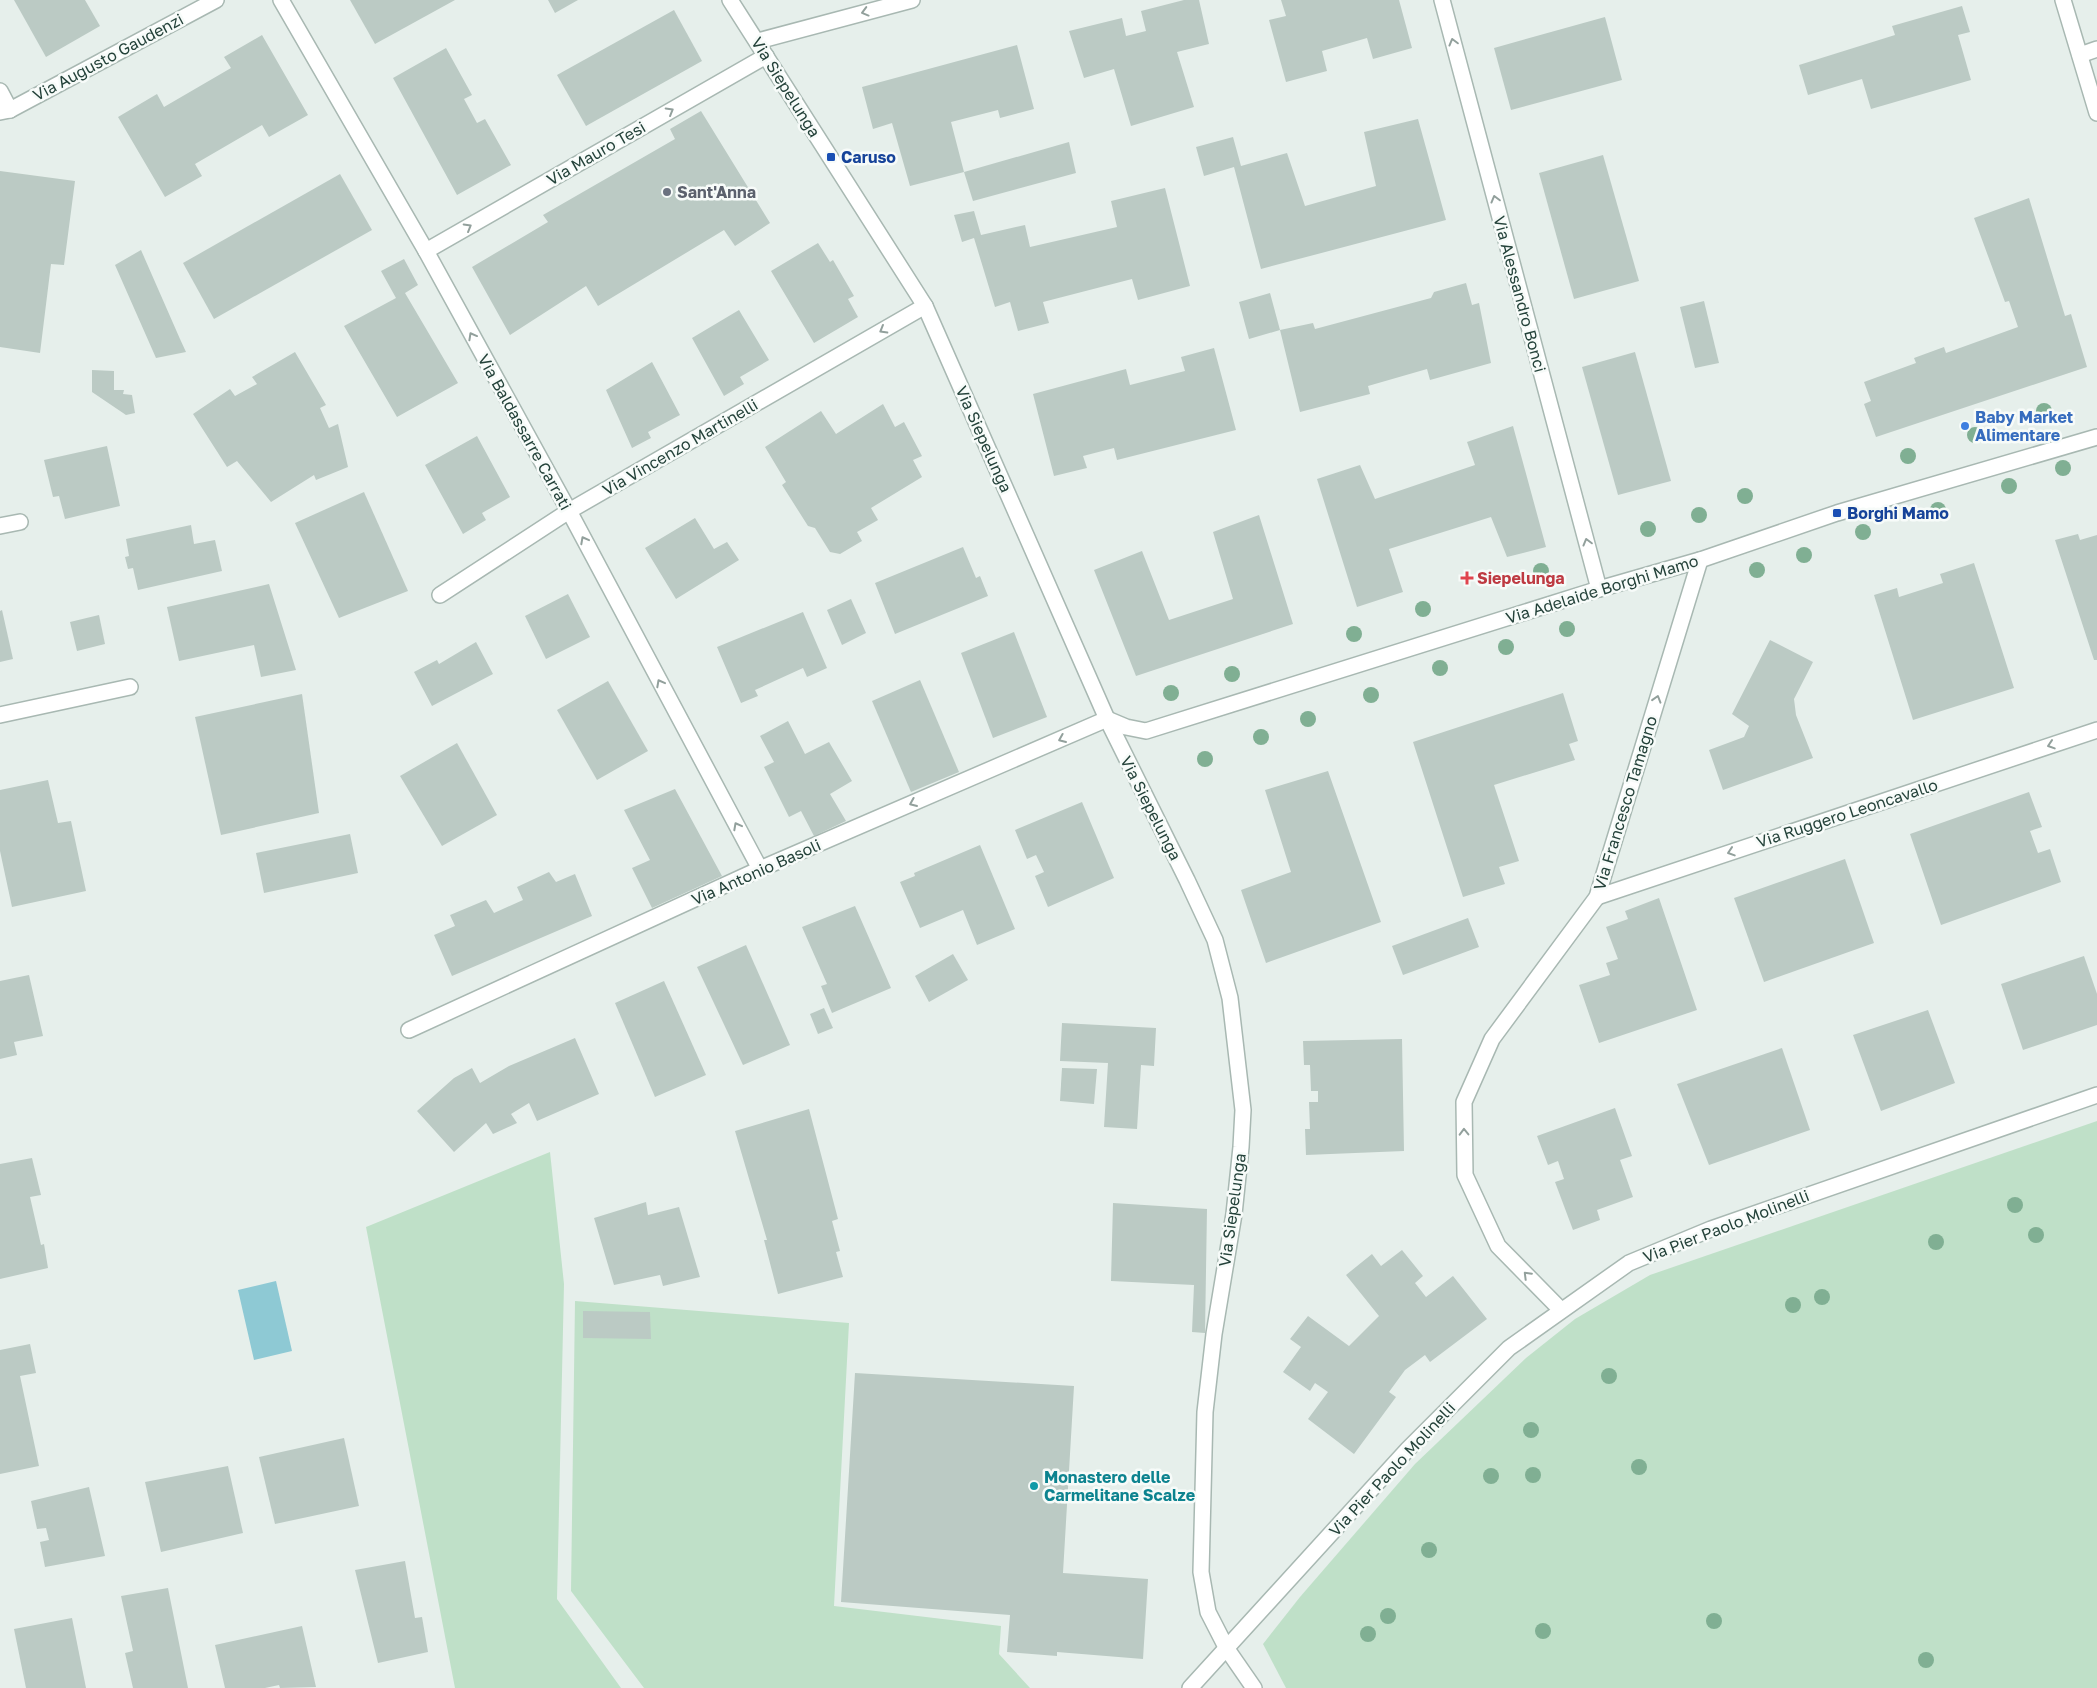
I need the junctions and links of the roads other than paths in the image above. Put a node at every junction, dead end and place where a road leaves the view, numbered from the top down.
1 (216, 0) edge
2 (281, 0) edge
3 (730, 0) edge
4 (912, 0) edge
5 (1442, 0) edge
6 (2063, 0) edge
7 (758, 41) junction
8 (2097, 49) edge
9 (2080, 55) junction
10 (766, 56) junction
11 (0, 91) edge
12 (5, 111) edge
13 (2097, 113) edge
14 (426, 251) junction
15 (925, 306) junction
16 (2097, 437) edge
17 (569, 511) junction
18 (20, 522) dead end
19 (0, 526) edge
20 (1700, 560) junction
21 (1599, 589) junction
22 (440, 595) dead end
23 (130, 687) dead end
24 (0, 715) edge
25 (1107, 719) junction
26 (2097, 730) edge
27 (760, 869) junction
28 (1597, 897) junction
29 (409, 1030) dead end
30 (2097, 1095) edge
31 (1561, 1310) junction
32 (1227, 1648) junction
33 (1190, 1688) edge
34 (1254, 1688) edge

1 - 12 street, Via Augusto Gaudenzi
2 - 14 street, Via Baldassarre Carrati
3 - 7 street, Via Siepelunga
4 -> 7 street
21 -> 5 street, Via Alessandro Bonci
6 - 9 street
7 - 10 street, Via Siepelunga
8 - 9 street
9 - 13 street
14 -> 10 street, Via Mauro Tesi
10 - 15 street, Via Siepelunga
11 - 12 street
17 -> 14 street, Via Baldassarre Carrati
15 -> 17 street, Via Vincenzo Martinelli
15 - 25 street, Via Siepelunga
16 - 20 street, Via Adelaide Borghi Mamo
17 - 22 street, Via Vincenzo Martinelli
27 -> 17 street, Via Baldassarre Carrati
18 - 19 street
20 - 21 street, Via Adelaide Borghi Mamo
28 -> 20 street, Via Francesco Tamagno
21 - 25 street, Via Adelaide Borghi Mamo
23 - 24 street
25 -> 27 street, Via Antonio Basoli
25 - 32 street, Via Siepelunga
26 -> 28 street, Via Ruggero Leoncavallo
27 - 29 street, Via Antonio Basoli
31 -> 28 street, Via Francesco Tamagno
30 - 31 street, Via Pier Paolo Molinelli
31 - 32 street, Via Pier Paolo Molinelli
32 - 33 street, Via Pier Paolo Molinelli
32 - 34 street, Via Siepelunga

